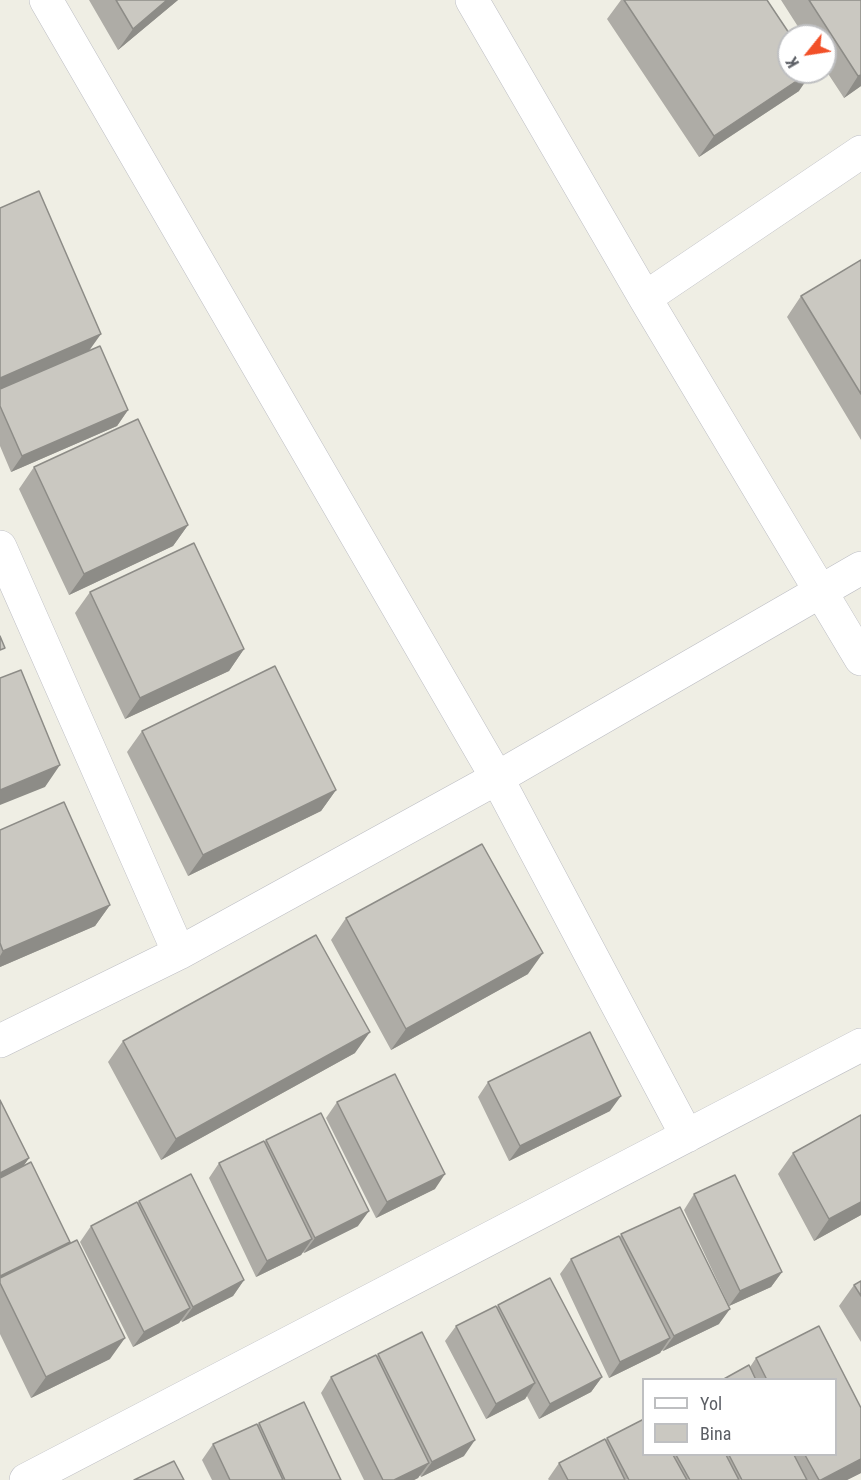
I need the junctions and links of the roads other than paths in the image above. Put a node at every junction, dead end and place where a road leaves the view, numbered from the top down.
1 (46, 0) edge
2 (472, 0) edge
3 (861, 152) edge
4 (645, 298) junction
5 (0, 547) edge
6 (861, 568) edge
7 (822, 591) junction
8 (861, 659) edge
9 (497, 778) junction
10 (178, 953) junction
11 (0, 1041) edge
12 (861, 1045) edge
13 (687, 1136) junction
14 (26, 1480) edge

1 - 9 street
2 - 4 street
3 - 4 street
4 - 7 street
5 - 10 street
6 - 7 street
7 - 8 street
7 - 9 street
9 - 10 street
9 - 13 street
10 - 11 street
12 - 13 street
13 - 14 street

